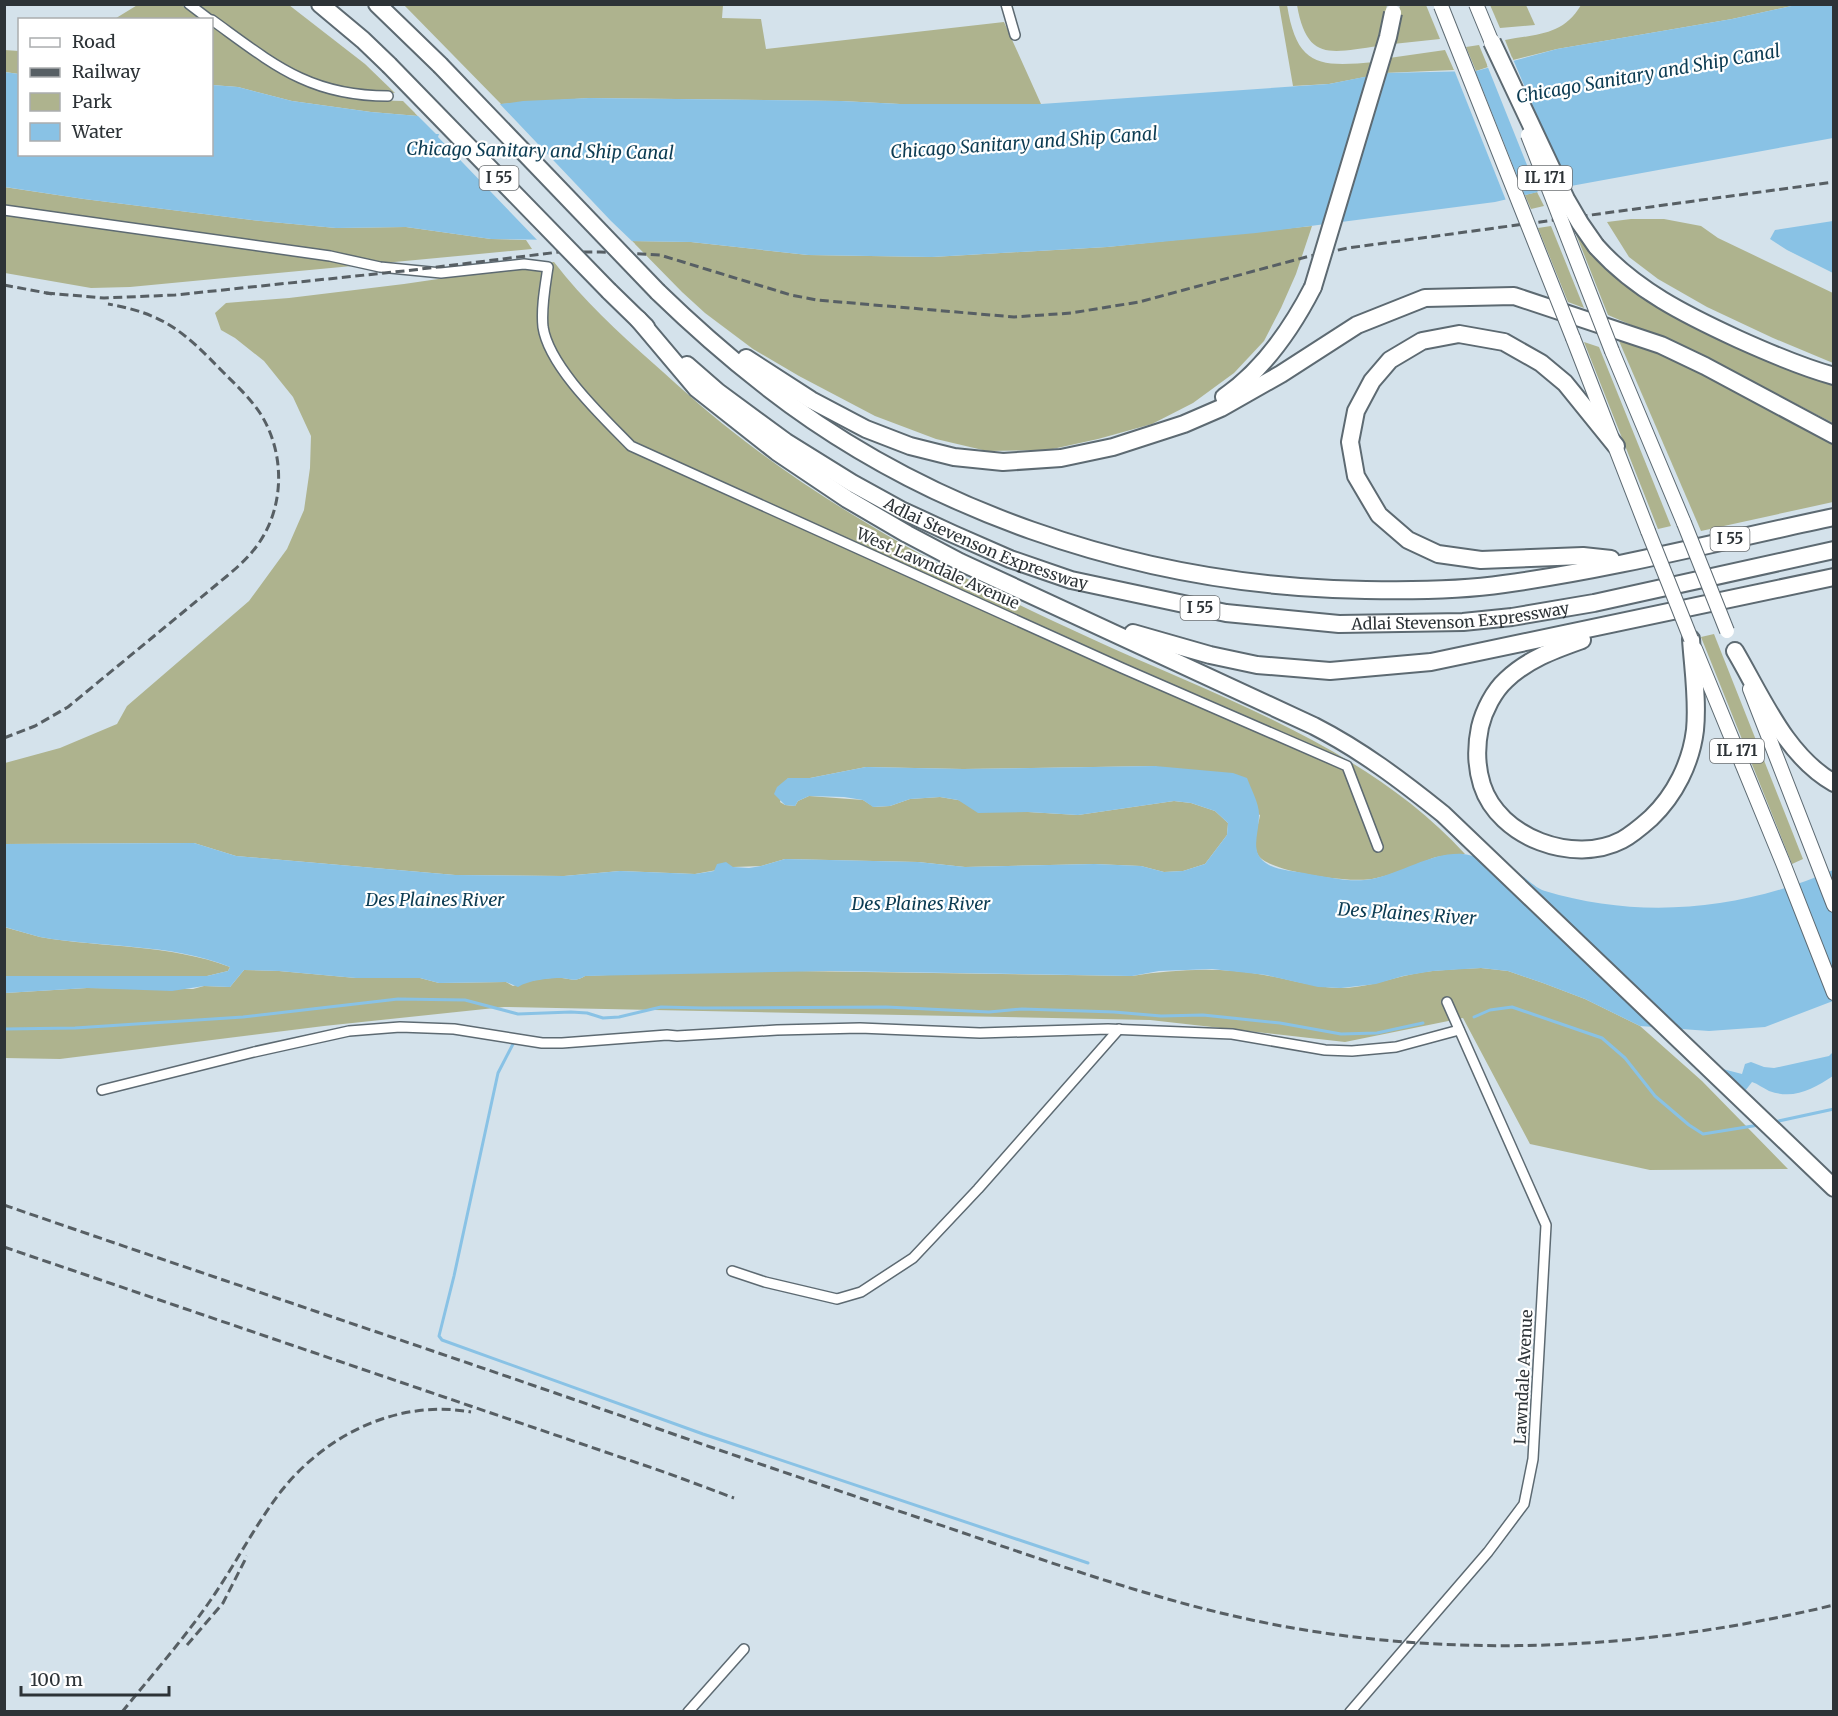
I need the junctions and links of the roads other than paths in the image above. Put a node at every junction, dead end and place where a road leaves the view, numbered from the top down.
1 (189, 4) edge
2 (320, 4) edge
3 (377, 4) edge
4 (1006, 4) edge
5 (1476, 4) edge
6 (1441, 5) edge
7 (1393, 9) edge
8 (208, 18) edge
9 (213, 21) edge
10 (1015, 35) dead end
11 (1492, 42) junction
12 (388, 96) dead end
13 (4, 210) edge
14 (638, 320) junction
15 (691, 324) junction
16 (1833, 376) edge
17 (1833, 435) edge
18 (1150, 436) junction
19 (1616, 446) junction
20 (1833, 517) edge
21 (1833, 550) edge
22 (1627, 561) junction
23 (1833, 578) edge
24 (1073, 614) junction
25 (1626, 622) junction
26 (1691, 639) junction
27 (1735, 651) junction
28 (1833, 783) edge
29 (1378, 847) dead end
30 (1833, 905) edge
31 (1833, 993) edge
32 (1447, 1002) dead end
33 (1119, 1029) junction
34 (1459, 1030) junction
35 (102, 1090) dead end
36 (1833, 1188) edge
37 (732, 1271) dead end
38 (744, 1649) dead end
39 (688, 1712) edge
40 (1350, 1712) edge

1 - 8 street
2 - 14 highway, Adlai Stevenson Expressway / I 55, bridge
3 - 15 highway, Adlai Stevenson Expressway / I 55, bridge
4 - 10 street
5 - 11 main road, IL 171, bridge
6 - 19 main road, IL 171, bridge
7 - 18 highway, bridge
9 - 12 street
11 - 16 highway, bridge
11 - 27 main road, IL 171, bridge
13 - 29 street, West Lawndale Avenue
14 - 21 highway, Adlai Stevenson Expressway / I 55
14 - 24 highway
15 - 18 highway
15 - 22 highway, Adlai Stevenson Expressway / I 55
17 - 18 highway
19 - 22 highway
19 - 26 main road, IL 171, bridge
20 - 22 highway, Adlai Stevenson Expressway / I 55
23 - 25 highway
24 - 25 highway
24 - 36 highway
25 - 26 highway
26 - 31 main road, IL 171
27 - 28 highway
27 - 30 main road, IL 171
32 - 34 street, Lawndale Avenue
33 - 34 street
33 - 35 street
33 - 37 street
34 - 40 street, Lawndale Avenue
38 - 39 street

